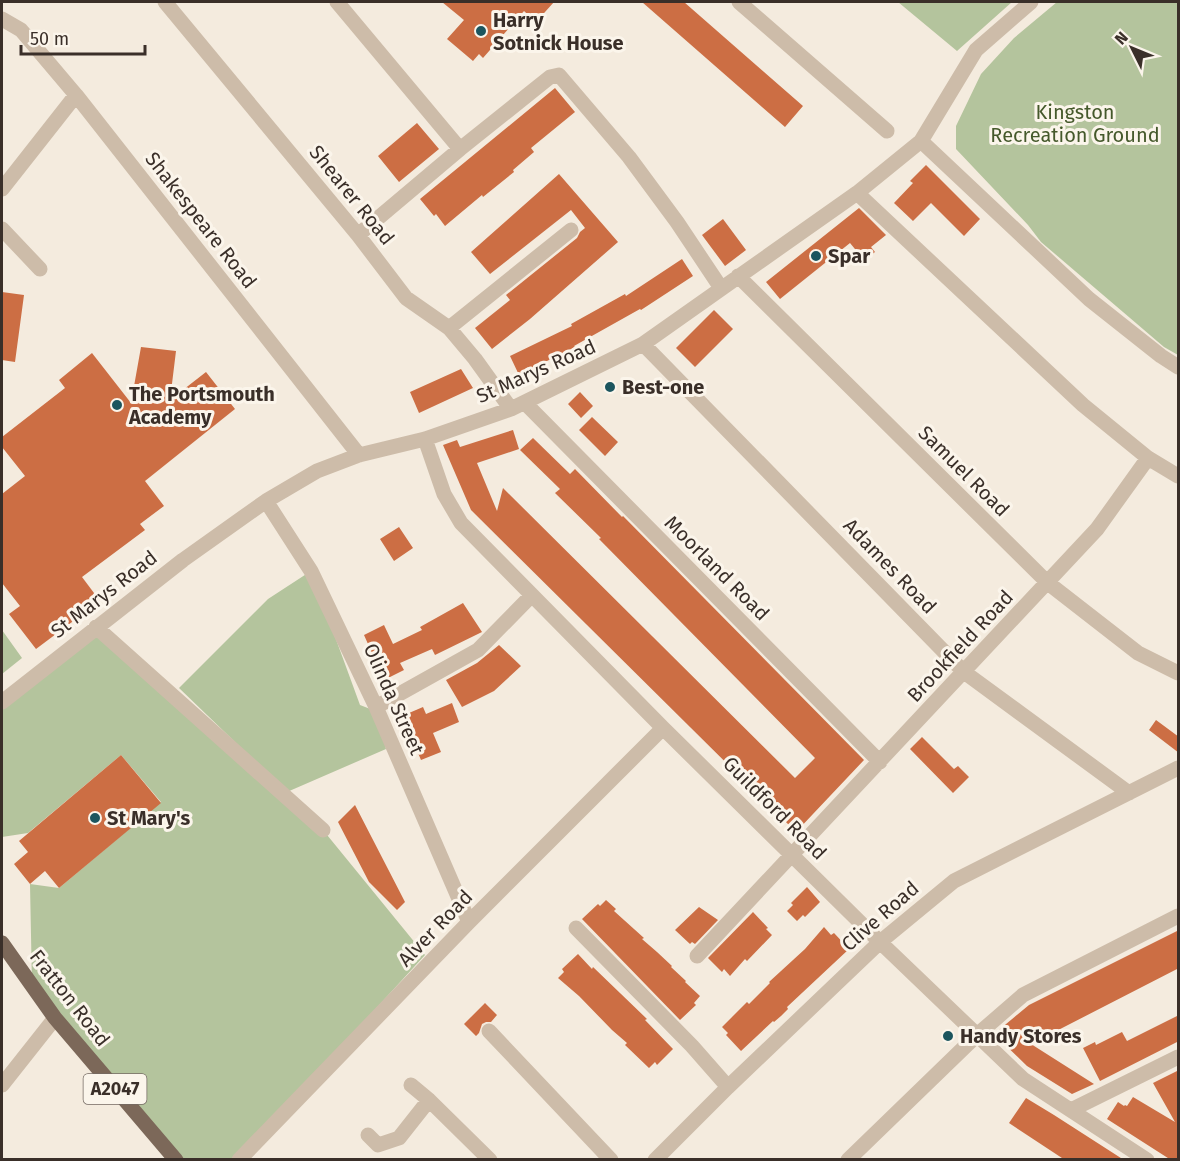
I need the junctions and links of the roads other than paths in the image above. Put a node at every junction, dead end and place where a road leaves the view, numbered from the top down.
1 (165, 2) edge
2 (337, 2) edge
3 (739, 2) edge
4 (1031, 2) edge
5 (2, 19) edge
6 (76, 95) junction
7 (887, 131) dead end
8 (921, 141) junction
9 (460, 149) junction
10 (2, 189) edge
11 (857, 193) junction
12 (2, 229) edge
13 (571, 230) dead end
14 (358, 235) junction
15 (40, 269) dead end
16 (738, 276) junction
17 (721, 288) junction
18 (449, 328) junction
19 (643, 344) junction
20 (1179, 367) edge
21 (518, 406) junction
22 (426, 440) junction
23 (359, 455) junction
24 (1148, 458) junction
25 (1179, 476) edge
26 (266, 501) junction
27 (1048, 583) junction
28 (531, 596) junction
29 (96, 627) junction
30 (964, 672) junction
31 (1179, 673) edge
32 (2, 702) edge
33 (376, 707) junction
34 (663, 728) junction
35 (880, 762) junction
36 (1179, 768) edge
37 (1129, 793) junction
38 (323, 830) dead end
39 (792, 854) junction
40 (1179, 916) edge
41 (469, 922) junction
42 (576, 928) dead end
43 (880, 942) junction
44 (2, 943) edge
45 (697, 956) dead end
46 (55, 1018) junction
47 (489, 1031) dead end
48 (977, 1035) junction
49 (1179, 1057) edge
50 (2, 1085) edge
51 (411, 1085) dead end
52 (728, 1087) junction
53 (429, 1100) junction
54 (1071, 1110) junction
55 (368, 1135) dead end
56 (176, 1160) edge
57 (239, 1160) edge
58 (490, 1160) edge
59 (611, 1160) edge
60 (655, 1160) edge
61 (848, 1160) edge
62 (1147, 1160) edge

1 - 14 street, Shearer Road
2 - 9 street
3 - 7 street
4 - 8 street, St Marys Road
5 - 6 street, Shakespeare Road
6 - 10 street
6 - 23 street, Shakespeare Road
8 - 11 street, St Marys Road
8 - 20 street
9 - 14 street
9 - 17 street
11 - 16 street, St Marys Road
11 - 24 street
12 - 15 street
13 - 18 street
14 - 18 street, Shearer Road
16 - 17 street, St Marys Road
16 - 27 street, Samuel Road
17 - 19 street, St Marys Road
18 - 21 street, Shearer Road
19 - 21 street, St Marys Road
19 - 30 street, Adames Road
21 - 22 street, St Marys Road
21 - 35 street, Moorland Road
22 - 23 street, St Marys Road
22 - 28 street, Guildford Road
23 - 26 street, St Marys Road
24 - 25 street
24 - 27 street, Brookfield Road
26 - 29 street, St Marys Road
26 - 33 street, Olinda Street
27 - 30 street, Brookfield Road
27 - 31 street, Samuel Road
28 - 33 street
28 - 34 street, Guildford Road
29 - 32 street, St Marys Road
29 - 38 street
30 - 35 street, Brookfield Road
30 - 37 street, Adames Road
33 - 41 street, Olinda Street
34 - 39 street, Guildford Road
34 - 41 street, Alver Road
35 - 39 street, Brookfield Road
36 - 37 street, Clive Road
37 - 43 street, Clive Road
39 - 43 street, Guildford Road
39 - 45 street, Brookfield Road
40 - 48 street
41 - 57 street, Alver Road
42 - 52 street
43 - 48 street, Guildford Road
43 - 52 street, Clive Road
44 - 46 main road, Fratton Road / A2047
46 - 50 street
46 - 56 main road, Fratton Road / A2047
47 - 59 street
48 - 54 street, Guildford Road
48 - 61 street
49 - 54 street
51 - 53 street
52 - 60 street, Clive Road
53 - 55 street
53 - 58 street
54 - 62 street, Guildford Road

